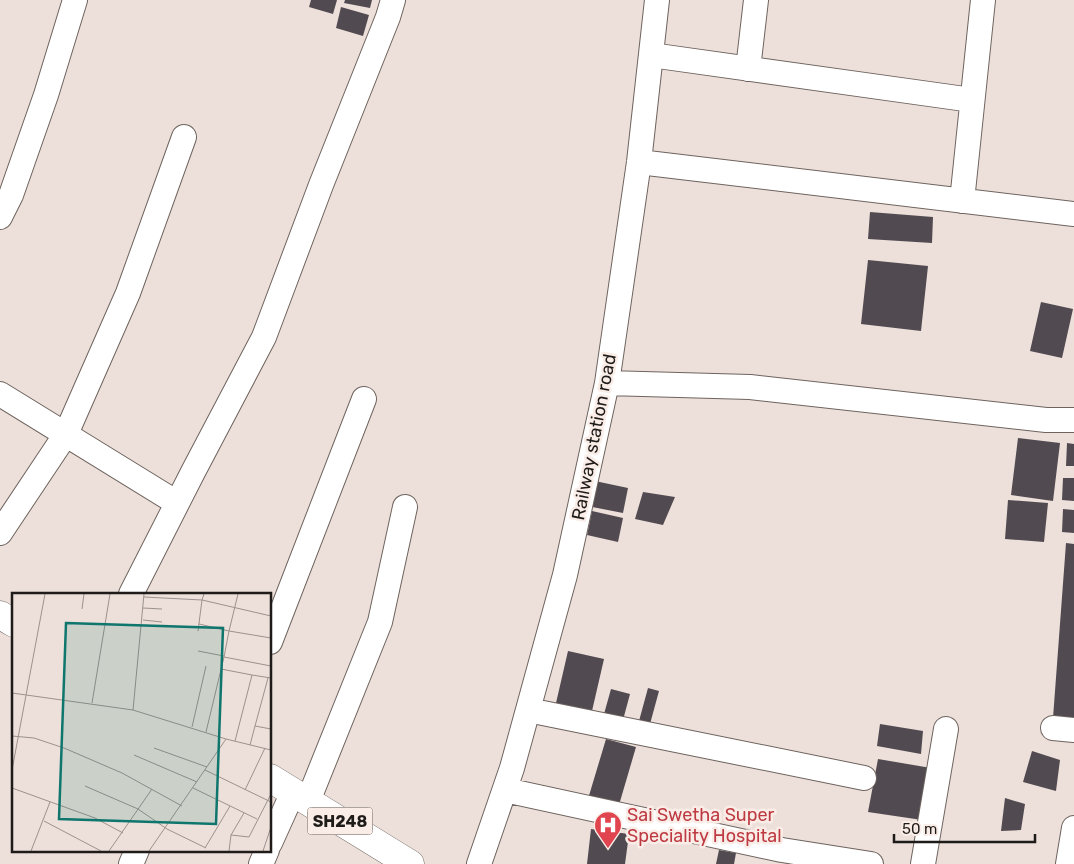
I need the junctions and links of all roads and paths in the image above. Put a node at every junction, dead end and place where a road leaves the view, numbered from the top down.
1 (74, 0) edge
2 (392, 0) edge
3 (657, 0) edge
4 (756, 0) edge
5 (983, 0) edge
6 (651, 55) junction
7 (748, 69) junction
8 (972, 100) junction
9 (184, 138) dead end
10 (639, 162) junction
11 (962, 201) junction
12 (1074, 214) edge
13 (0, 217) edge
14 (607, 383) junction
15 (0, 394) edge
16 (364, 399) dead end
17 (1074, 420) edge
18 (66, 434) junction
19 (177, 503) junction
20 (405, 507) dead end
21 (0, 533) edge
22 (132, 593) edge
23 (0, 615) edge
24 (12, 622) edge
25 (271, 639) edge
26 (528, 710) junction
27 (946, 729) dead end
28 (864, 778) dead end
29 (290, 790) edge
30 (505, 790) junction
31 (1074, 828) edge
32 (271, 840) edge
33 (136, 852) edge
34 (266, 852) edge
35 (858, 863) edge
36 (131, 864) edge
37 (261, 864) edge
38 (410, 864) edge
39 (480, 864) edge
40 (924, 864) edge
41 (1068, 864) edge

1 - 13 street
2 - 19 street
3 - 6 street, Railway station road
4 - 7 street
5 - 8 street
6 - 7 street
6 - 10 street, Railway station road
7 - 8 street
8 - 11 street
9 - 18 street
10 - 11 street
10 - 14 street, Railway station road
11 - 12 street
14 - 17 street
14 - 26 street, Railway station road
15 - 18 street
16 - 25 street
18 - 19 street
18 - 21 street
19 - 22 street
20 - 29 street
23 - 24 main road
26 - 28 street
26 - 30 street, Railway station road
27 - 40 street
29 - 32 street
29 - 38 main road, SH248
30 - 35 street
30 - 39 street, Railway station road
31 - 41 street
33 - 36 street
34 - 37 street

